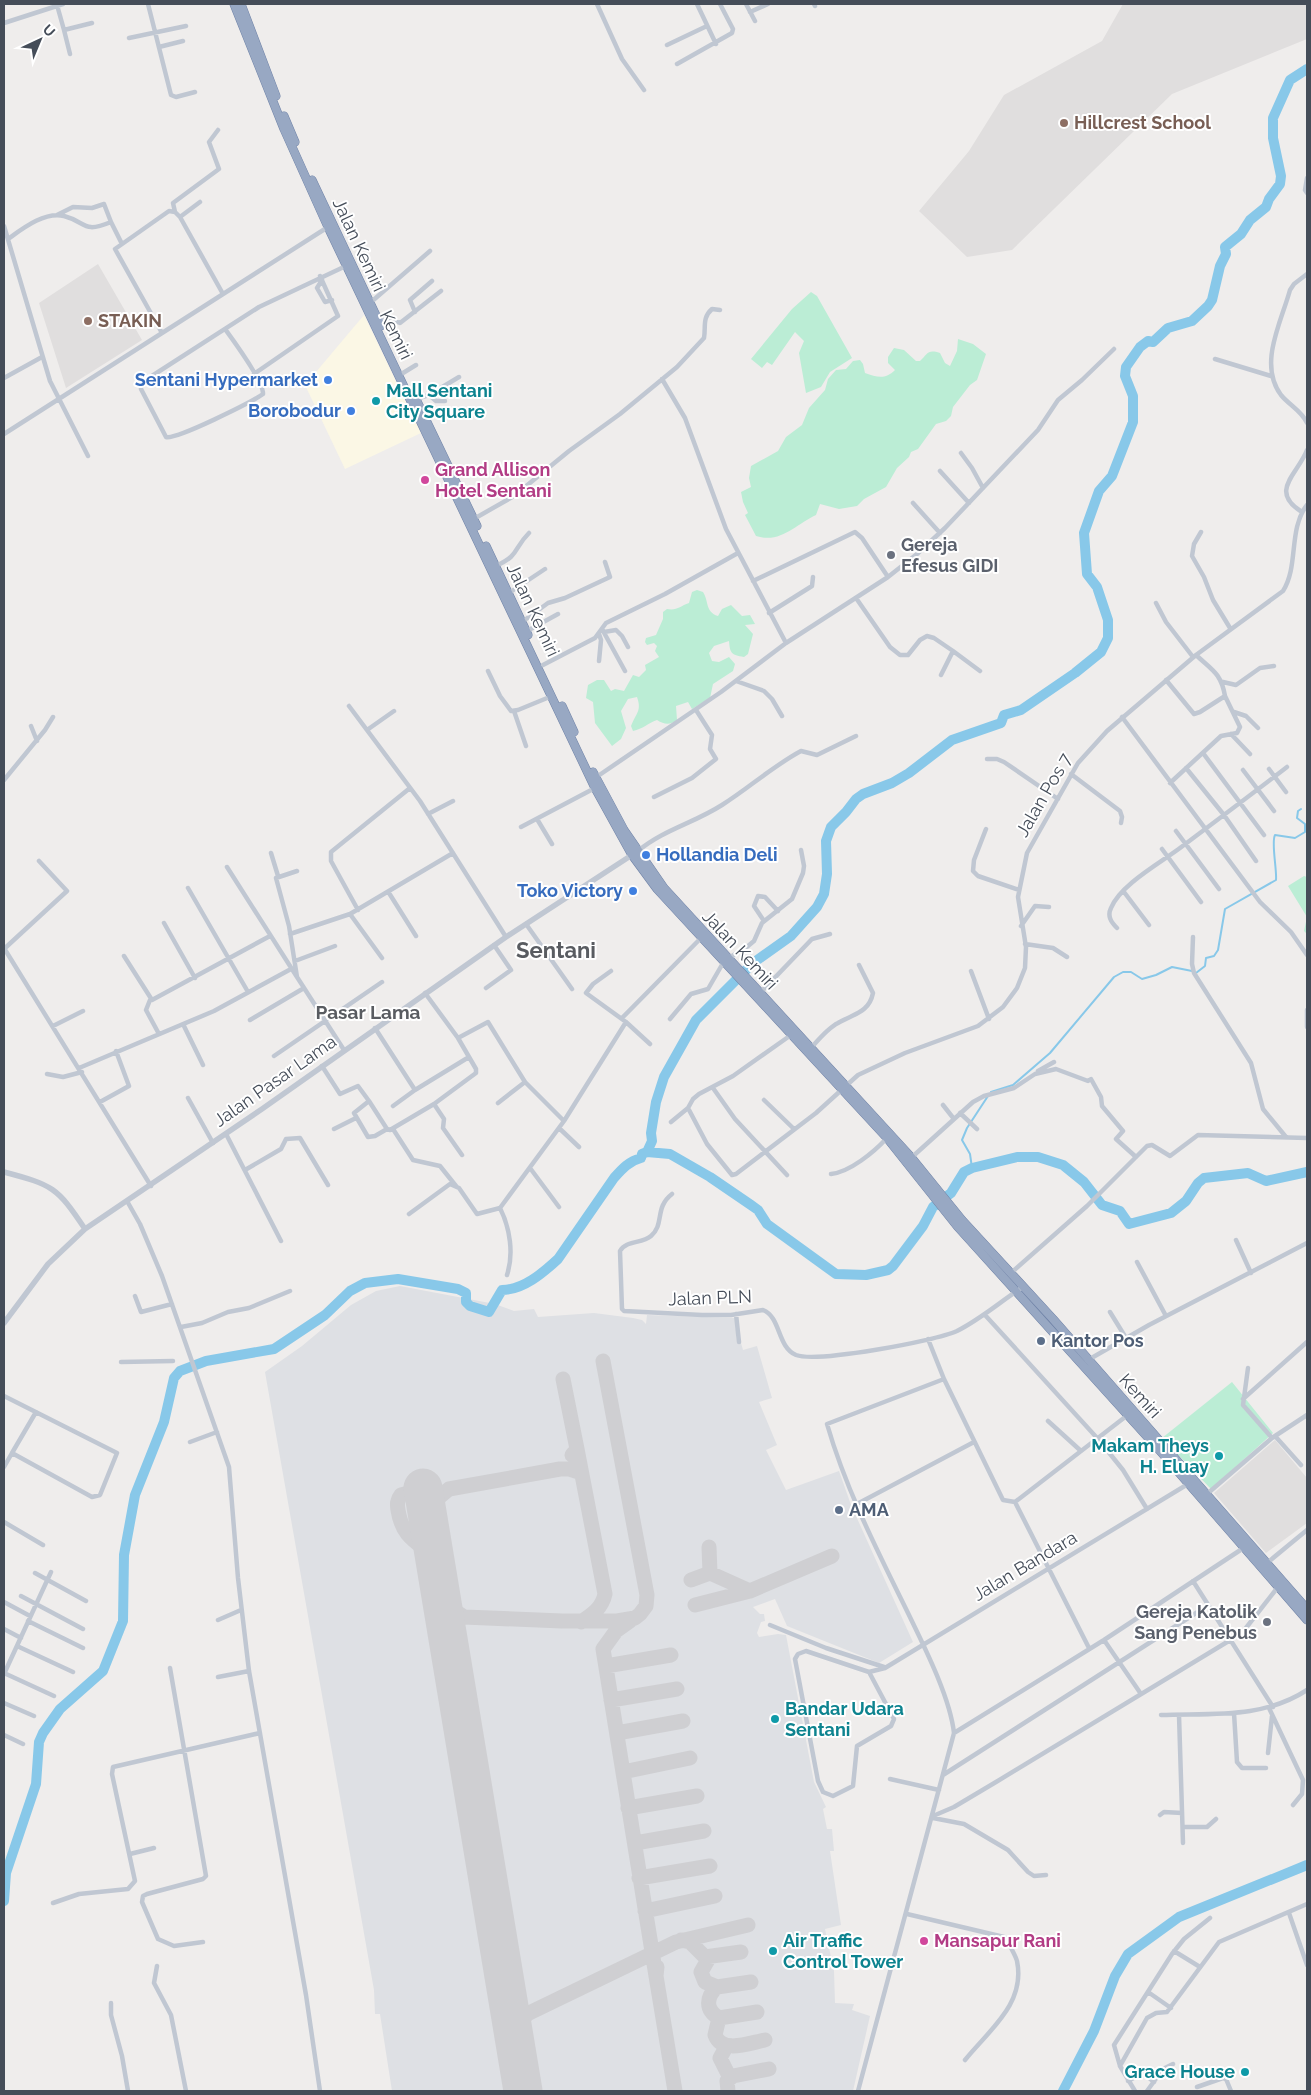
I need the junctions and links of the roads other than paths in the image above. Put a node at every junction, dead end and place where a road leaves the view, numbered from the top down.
1 (148, 4) edge
2 (234, 4) edge
3 (241, 4) edge
4 (597, 4) edge
5 (696, 4) edge
6 (720, 4) edge
7 (746, 4) edge
8 (768, 4) edge
9 (60, 5) edge
10 (750, 12) junction
11 (755, 21) dead end
12 (4, 23) edge
13 (92, 23) dead end
14 (186, 26) dead end
15 (707, 26) junction
16 (64, 30) junction
17 (156, 33) junction
18 (129, 38) dead end
19 (183, 42) dead end
20 (716, 44) junction
21 (667, 45) dead end
22 (159, 47) junction
23 (70, 54) dead end
24 (677, 64) dead end
25 (644, 90) dead end
26 (195, 92) dead end
27 (218, 130) dead end
28 (1307, 178) edge
29 (1307, 193) edge
30 (200, 202) dead end
31 (175, 212) junction
32 (56, 215) junction
33 (180, 217) junction
34 (111, 222) junction
35 (4, 226) edge
36 (328, 227) junction
37 (8, 239) junction
38 (122, 244) junction
39 (430, 251) dead end
40 (349, 265) junction
41 (1307, 274) edge
42 (321, 278) junction
43 (432, 281) dead end
44 (441, 290) dead end
45 (223, 294) junction
46 (332, 300) junction
47 (370, 303) junction
48 (720, 310) dead end
49 (415, 312) junction
50 (378, 320) junction
51 (225, 329) junction
52 (162, 333) junction
53 (1114, 349) dead end
54 (42, 357) junction
55 (1215, 359) dead end
56 (416, 365) dead end
57 (403, 373) junction
58 (254, 374) junction
59 (1271, 376) junction
60 (459, 377) dead end
61 (4, 378) edge
62 (662, 380) junction
63 (429, 396) junction
64 (59, 399) junction
65 (416, 399) junction
66 (446, 401) dead end
67 (1307, 423) edge
68 (4, 434) edge
69 (1307, 450) edge
70 (961, 453) dead end
71 (88, 456) dead end
72 (940, 471) dead end
73 (983, 488) junction
74 (914, 503) dead end
75 (969, 503) junction
76 (1307, 505) edge
77 (1302, 512) junction
78 (471, 521) junction
79 (1200, 532) dead end
80 (529, 533) dead end
81 (940, 533) junction
82 (738, 553) junction
83 (605, 562) dead end
84 (496, 566) junction
85 (545, 569) dead end
86 (813, 577) dead end
87 (888, 577) junction
88 (753, 581) junction
89 (509, 593) junction
90 (856, 598) junction
91 (1156, 603) dead end
92 (769, 612) junction
93 (558, 614) dead end
94 (519, 620) junction
95 (1230, 628) junction
96 (527, 632) junction
97 (602, 632) junction
98 (786, 643) junction
99 (628, 647) dead end
100 (953, 652) junction
101 (1194, 656) junction
102 (599, 661) dead end
103 (543, 666) junction
104 (1274, 666) dead end
105 (980, 670) dead end
106 (488, 671) dead end
107 (625, 671) dead end
108 (941, 675) dead end
109 (1166, 680) junction
110 (736, 681) junction
111 (1223, 682) junction
112 (552, 696) junction
113 (1225, 696) junction
114 (349, 706) dead end
115 (696, 710) junction
116 (394, 711) dead end
117 (514, 711) junction
118 (1234, 712) junction
119 (782, 716) dead end
120 (53, 717) dead end
121 (1122, 717) junction
122 (31, 726) dead end
123 (1258, 728) dead end
124 (367, 730) junction
125 (1231, 734) junction
126 (856, 736) dead end
127 (37, 741) junction
128 (526, 746) dead end
129 (1203, 753) junction
130 (1250, 754) dead end
131 (987, 759) dead end
132 (1287, 767) dead end
133 (1186, 768) junction
134 (1269, 769) dead end
135 (1243, 770) dead end
136 (1071, 774) junction
137 (1275, 777) junction
138 (594, 779) junction
139 (4, 780) edge
140 (1170, 783) junction
141 (410, 788) junction
142 (595, 788) junction
143 (1258, 790) junction
144 (1286, 792) dead end
145 (654, 797) dead end
146 (1058, 799) junction
147 (453, 801) dead end
148 (1240, 803) junction
149 (1274, 811) dead end
150 (428, 814) junction
151 (1224, 815) junction
152 (537, 819) junction
153 (1121, 823) dead end
154 (522, 828) dead end
155 (986, 829) dead end
156 (1205, 829) junction
157 (1176, 831) dead end
158 (1264, 835) dead end
159 (552, 844) dead end
160 (1185, 844) junction
161 (1162, 849) dead end
162 (801, 850) dead end
163 (271, 853) dead end
164 (453, 853) junction
165 (634, 854) junction
166 (1168, 857) junction
167 (39, 861) dead end
168 (1256, 861) dead end
169 (228, 867) dead end
170 (296, 871) dead end
171 (278, 876) junction
172 (188, 888) dead end
173 (1219, 889) dead end
174 (1019, 890) junction
175 (1124, 892) junction
176 (389, 893) junction
177 (1201, 902) dead end
178 (1049, 907) dead end
179 (358, 910) junction
180 (778, 911) junction
181 (350, 914) junction
182 (764, 921) junction
183 (164, 923) dead end
184 (526, 924) junction
185 (1149, 925) dead end
186 (1021, 926) junction
187 (1117, 928) dead end
188 (290, 934) junction
189 (830, 934) dead end
190 (270, 936) junction
191 (416, 936) dead end
192 (506, 937) junction
193 (1193, 937) dead end
194 (701, 938) junction
195 (1025, 944) junction
196 (494, 945) junction
197 (336, 946) dead end
198 (4, 948) edge
199 (1307, 955) edge
200 (124, 956) dead end
201 (1066, 957) dead end
202 (382, 958) dead end
203 (228, 959) junction
204 (295, 961) junction
205 (727, 962) junction
206 (859, 965) dead end
207 (291, 969) junction
208 (611, 971) dead end
209 (971, 971) dead end
210 (297, 977) junction
211 (195, 978) junction
212 (382, 982) dead end
213 (304, 988) junction
214 (486, 988) dead end
215 (572, 989) dead end
216 (248, 992) junction
217 (425, 993) junction
218 (758, 995) junction
219 (150, 1000) junction
220 (1307, 1010) edge
221 (83, 1011) dead end
222 (989, 1018) junction
223 (670, 1019) dead end
224 (250, 1020) dead end
225 (624, 1020) junction
226 (324, 1021) junction
227 (183, 1024) junction
228 (53, 1026) junction
229 (1307, 1027) edge
230 (375, 1028) junction
231 (159, 1034) junction
232 (791, 1035) junction
233 (458, 1038) junction
234 (650, 1044) dead end
235 (811, 1048) junction
236 (344, 1050) junction
237 (116, 1052) junction
238 (274, 1056) dead end
239 (469, 1056) junction
240 (1054, 1062) dead end
241 (203, 1064) dead end
242 (322, 1066) junction
243 (80, 1070) junction
244 (46, 1074) dead end
245 (1035, 1074) junction
246 (525, 1082) junction
247 (844, 1087) junction
248 (713, 1088) junction
249 (415, 1090) junction
250 (188, 1098) dead end
251 (764, 1100) dead end
252 (369, 1101) junction
253 (100, 1102) junction
254 (498, 1103) dead end
255 (434, 1104) junction
256 (943, 1105) dead end
257 (393, 1106) dead end
258 (688, 1108) junction
259 (960, 1114) junction
260 (356, 1118) junction
261 (954, 1118) junction
262 (564, 1121) junction
263 (671, 1122) dead end
264 (972, 1125) dead end
265 (559, 1128) junction
266 (334, 1129) dead end
267 (387, 1129) junction
268 (393, 1129) junction
269 (794, 1129) junction
270 (226, 1134) junction
271 (1286, 1137) junction
272 (887, 1138) junction
273 (1307, 1138) edge
274 (213, 1143) junction
275 (578, 1148) dead end
276 (765, 1151) junction
277 (462, 1155) dead end
278 (1136, 1157) junction
279 (908, 1160) junction
280 (530, 1168) junction
281 (245, 1170) junction
282 (4, 1172) edge
283 (787, 1174) dead end
284 (831, 1174) dead end
285 (924, 1179) joint
286 (328, 1185) dead end
287 (151, 1186) junction
288 (456, 1186) junction
289 (672, 1194) dead end
290 (127, 1201) junction
291 (559, 1207) dead end
292 (500, 1208) junction
293 (409, 1214) dead end
294 (959, 1223) junction
295 (85, 1229) junction
296 (1236, 1240) dead end
297 (281, 1241) dead end
298 (1307, 1243) edge
299 (1136, 1262) dead end
300 (1251, 1273) junction
301 (1011, 1274) junction
302 (507, 1275) dead end
303 (1020, 1289) junction
304 (290, 1291) dead end
305 (135, 1296) dead end
306 (172, 1304) junction
307 (1110, 1312) dead end
308 (736, 1314) junction
309 (985, 1315) junction
310 (1166, 1316) junction
311 (4, 1323) edge
312 (181, 1327) junction
313 (1126, 1338) junction
314 (928, 1340) junction
315 (738, 1342) dead end
316 (1307, 1342) edge
317 (173, 1361) dead end
318 (121, 1362) dead end
319 (1084, 1362) junction
320 (1248, 1368) dead end
321 (944, 1379) junction
322 (4, 1396) edge
323 (1243, 1399) junction
324 (36, 1412) junction
325 (1130, 1413) junction
326 (1307, 1416) edge
327 (1048, 1421) dead end
328 (217, 1432) junction
329 (1274, 1437) junction
330 (1098, 1438) junction
331 (190, 1442) dead end
332 (974, 1442) junction
333 (1081, 1451) junction
334 (12, 1453) junction
335 (1300, 1466) dead end
336 (4, 1467) edge
337 (1191, 1482) junction
338 (1207, 1494) junction
339 (1015, 1502) junction
340 (856, 1504) junction
341 (1147, 1509) junction
342 (4, 1522) edge
343 (1307, 1530) edge
344 (44, 1545) dead end
345 (1247, 1546) junction
346 (1267, 1562) junction
347 (1048, 1568) junction
348 (52, 1572) dead end
349 (35, 1573) dead end
350 (47, 1580) junction
351 (1192, 1581) junction
352 (1281, 1584) junction
353 (21, 1596) dead end
354 (86, 1601) dead end
355 (4, 1602) edge
356 (1296, 1602) junction
357 (36, 1604) junction
358 (1207, 1606) junction
359 (1307, 1609) edge
360 (241, 1610) junction
361 (30, 1619) junction
362 (218, 1620) dead end
363 (1307, 1620) edge
364 (770, 1625) dead end
365 (4, 1629) edge
366 (83, 1629) dead end
367 (20, 1638) junction
368 (1104, 1640) junction
369 (1230, 1640) junction
370 (923, 1645) junction
371 (17, 1646) junction
372 (83, 1648) dead end
373 (1089, 1648) junction
374 (4, 1655) edge
375 (10, 1659) junction
376 (1118, 1662) junction
377 (170, 1668) dead end
378 (885, 1668) junction
379 (249, 1671) junction
380 (73, 1672) dead end
381 (869, 1672) junction
382 (4, 1673) edge
383 (218, 1677) dead end
384 (1307, 1690) edge
385 (1141, 1694) junction
386 (54, 1696) dead end
387 (4, 1703) edge
388 (1271, 1708) junction
389 (1234, 1713) junction
390 (1179, 1714) junction
391 (1272, 1714) junction
392 (1161, 1715) dead end
393 (34, 1716) dead end
394 (260, 1733) junction
395 (954, 1733) junction
396 (4, 1735) edge
397 (23, 1744) dead end
398 (183, 1751) junction
399 (1268, 1753) dead end
400 (1266, 1768) dead end
401 (943, 1775) junction
402 (890, 1779) dead end
403 (939, 1790) junction
404 (1293, 1805) dead end
405 (1182, 1813) junction
406 (1160, 1815) dead end
407 (933, 1817) junction
408 (1216, 1819) dead end
409 (1183, 1827) junction
410 (1183, 1843) dead end
411 (154, 1848) dead end
412 (130, 1854) junction
413 (1046, 1875) dead end
414 (53, 1903) dead end
415 (1307, 1904) edge
416 (1289, 1913) junction
417 (907, 1914) junction
418 (1210, 1918) dead end
419 (203, 1942) dead end
420 (1305, 1949) edge
421 (1174, 1951) junction
422 (1307, 1965) edge
423 (157, 1966) dead end
424 (1200, 1966) junction
425 (1148, 1992) junction
426 (111, 2003) dead end
427 (1171, 2008) junction
428 (965, 2060) dead end
429 (1173, 2064) dead end
430 (1120, 2066) junction
431 (1128, 2081) junction
432 (1154, 2082) junction
433 (1197, 2087) dead end
434 (128, 2091) edge
435 (186, 2091) edge
436 (320, 2091) edge
437 (858, 2091) edge
438 (1135, 2091) edge
439 (1147, 2091) edge
440 (1230, 2091) edge

1 - 17 street
2 - 36 highway, Kemiri
3 - 40 highway, Jalan Kemiri
4 - 25 street
5 - 15 street
6 - 20 street
7 - 10 street
8 - 10 street
9 - 12 street
9 - 16 street
10 - 11 street
13 - 16 street
14 - 17 street
15 - 20 street
15 - 21 street
16 - 23 street
17 - 18 street
17 - 22 street
19 - 22 street
20 - 24 street
22 - 26 street
27 - 31 street
28 - 29 street
30 - 33 street
31 - 33 street
31 - 38 street
32 - 34 street
32 - 34 street
32 - 37 street
33 - 45 street
34 - 38 street
35 - 37 street
36 - 40 highway, Kemiri
36 - 45 street
37 - 54 street
38 - 52 street
39 - 47 street
40 - 42 street
40 - 47 highway, Jalan Kemiri
40 - 78 highway, Kemiri
41 - 59 street
42 - 46 street
42 - 46 street
42 - 51 street
43 - 49 street
44 - 49 street
45 - 52 street
46 - 58 street
47 - 50 highway, Jalan Kemiri
48 - 62 street
49 - 50 street
50 - 57 highway, Jalan Kemiri
51 - 58 street
51 - 58 street
52 - 64 street
53 - 73 street
54 - 61 street
54 - 64 street
55 - 59 street
56 - 57 street
57 - 65 highway, Jalan Kemiri
59 - 67 street
60 - 63 street
62 - 78 street
62 - 82 street
63 - 65 street
63 - 66 street
64 - 68 street
64 - 71 street
65 - 78 highway, Jalan Kemiri
69 - 77 street
70 - 73 street
72 - 75 street
73 - 75 street
74 - 81 street
75 - 81 street
76 - 77 street, Jalan Pos 7
77 - 95 street, Jalan Pos 7
78 - 84 highway, Jalan Kemiri
78 - 94 highway, Kemiri
79 - 95 street
80 - 84 street
81 - 87 street
82 - 88 street
82 - 97 street
83 - 94 street
84 - 89 highway, Jalan Kemiri
85 - 89 street
86 - 92 street
87 - 88 street
87 - 90 street
88 - 92 street
89 - 94 highway, Jalan Kemiri
90 - 98 street
90 - 100 street
91 - 101 street
92 - 98 street
93 - 96 street
94 - 96 highway, Jalan Kemiri
94 - 112 highway, Jalan Kemiri
95 - 101 street, Jalan Pos 7
96 - 103 highway, Jalan Kemiri
97 - 99 street
97 - 102 street
97 - 103 street
97 - 107 street
98 - 110 street
100 - 105 street
100 - 108 street
101 - 109 street, Jalan Pos 7
101 - 111 street
103 - 138 highway, Jalan Kemiri
104 - 111 street
106 - 117 street
109 - 113 street
109 - 121 street, Jalan Pos 7
110 - 115 street
110 - 119 street
111 - 113 street
112 - 117 street
112 - 138 highway, Jalan Kemiri
113 - 118 street
114 - 124 street
115 - 138 street
115 - 145 street
116 - 124 street
117 - 128 street
118 - 123 street
118 - 125 street
120 - 127 street
121 - 136 street, Jalan Pos 7
121 - 140 street
122 - 127 street
124 - 141 street
125 - 129 street
125 - 130 street
126 - 165 street
127 - 139 street
129 - 133 street
129 - 148 street
131 - 146 street
132 - 137 street
133 - 140 street
133 - 151 street
134 - 137 street
135 - 143 street
136 - 146 street, Jalan Pos 7
136 - 153 street
137 - 143 street
137 - 144 street
138 - 142 highway, Jalan Kemiri
138 - 165 highway, Jalan Kemiri
140 - 156 street
141 - 150 street
141 - 179 street
142 - 152 street
142 - 165 highway, Jalan Kemiri
143 - 148 street
143 - 149 street
146 - 174 street, Jalan Pos 7
147 - 150 street
148 - 151 street
148 - 158 street
150 - 164 street
151 - 156 street
151 - 168 street
152 - 154 street
152 - 159 street
155 - 174 street
156 - 160 street
156 - 199 street
157 - 160 street
160 - 166 street
160 - 173 street
161 - 166 street
162 - 180 street
163 - 171 street
164 - 176 street
164 - 192 street
165 - 184 street, Jalan Pasar Lama
165 - 194 highway, Jalan Kemiri
165 - 205 highway, Jalan Kemiri
166 - 175 street
166 - 177 street
167 - 198 street
169 - 190 street
170 - 171 street
171 - 188 street
172 - 203 street
174 - 186 street, Jalan Pos 7
175 - 185 street
175 - 187 street
176 - 179 street
176 - 191 street
178 - 186 street
179 - 181 street
180 - 182 street
180 - 182 street
181 - 188 street
181 - 202 street
182 - 205 street
183 - 211 street
184 - 192 street, Jalan Pasar Lama
184 - 215 street
186 - 195 street, Jalan Pos 7
188 - 204 street
189 - 218 street
190 - 203 street
190 - 207 street
192 - 196 street, Jalan Pasar Lama
193 - 271 street
194 - 205 highway, Jalan Kemiri
194 - 225 street
195 - 201 street
195 - 222 street, Jalan Pos 7
196 - 214 street
196 - 217 street, Jalan Pasar Lama
197 - 204 street
198 - 228 street
200 - 219 street
203 - 211 street
203 - 216 street
204 - 210 street
205 - 218 highway, Jalan Kemiri
205 - 223 street
206 - 235 street
207 - 210 street
207 - 216 street
208 - 225 street
209 - 222 street
210 - 213 street
211 - 219 street
212 - 226 street
213 - 224 street
213 - 226 street
216 - 227 street
217 - 230 street, Jalan Pasar Lama
217 - 233 street
218 - 232 highway, Jalan Kemiri
218 - 235 highway, Jalan Kemiri
219 - 231 street
220 - 229 street
221 - 228 street
222 - 247 street, Jalan Pos 7
225 - 234 street
225 - 262 street
226 - 236 street
226 - 238 street
227 - 231 street
227 - 241 street
228 - 243 street
230 - 236 street, Jalan Pasar Lama
230 - 249 street
231 - 237 street
232 - 247 highway, Jalan Kemiri
232 - 248 street
233 - 239 street
233 - 246 street
235 - 247 highway, Jalan Kemiri
236 - 242 street, Jalan Pasar Lama
237 - 243 street
237 - 253 street
239 - 249 street
239 - 255 street
240 - 245 street
242 - 252 street
242 - 270 street, Jalan Pasar Lama
243 - 244 street
243 - 253 street
245 - 259 street
245 - 278 street
246 - 254 street
246 - 262 street
247 - 269 street, Jalan Pos 7
247 - 272 highway, Jalan Kemiri
247 - 279 highway, Jalan Kemiri
248 - 258 street
248 - 276 street
249 - 257 street
250 - 274 street
251 - 269 street
252 - 260 street
252 - 267 street
253 - 287 street
255 - 268 street
255 - 277 street
256 - 261 street
258 - 263 street
258 - 276 street, Jalan Pos 7
259 - 261 street
259 - 264 street
260 - 266 street
260 - 267 street
261 - 279 street
262 - 265 street
265 - 275 street
265 - 280 street
267 - 268 street
268 - 288 street
269 - 276 street, Jalan Pos 7
270 - 274 street, Jalan Pasar Lama
270 - 281 street
271 - 273 street
271 - 278 street
272 - 279 highway, Jalan Kemiri
272 - 284 street
274 - 287 street, Jalan Pasar Lama
276 - 283 street
278 - 301 street
279 - 285 highway, Jalan Kemiri
280 - 291 street
280 - 292 street
281 - 286 street
281 - 297 street
282 - 295 street
285 - 294 highway, Kemiri
287 - 290 street, Jalan Pasar Lama
288 - 292 street
288 - 293 street
289 - 308 street, Jalan PLN
290 - 295 street, Jalan Pasar Lama
290 - 306 street
292 - 302 street
294 - 301 highway, Kemiri
294 - 303 highway, Kemiri
295 - 311 street, Jalan Pasar Lama
296 - 300 street
298 - 300 street
299 - 310 street
300 - 310 street
301 - 303 highway, Kemiri
303 - 309 street, Jalan PLN
303 - 319 highway, Kemiri
304 - 312 street
305 - 306 street
306 - 312 street
307 - 313 street
308 - 314 street, Jalan PLN
308 - 315 street
309 - 314 street, Jalan PLN
309 - 330 street
310 - 313 street
312 - 328 street
313 - 319 street
314 - 321 street
316 - 323 street
317 - 318 street
319 - 325 highway, Kemiri
320 - 323 street
321 - 332 street
321 - 340 street
322 - 324 street
323 - 329 street
324 - 334 street
324 - 334 street
325 - 330 street
325 - 337 highway, Kemiri
326 - 329 street
327 - 333 street
328 - 331 street
328 - 360 street
329 - 335 street
329 - 338 street
330 - 333 street
330 - 341 street
332 - 339 street
332 - 340 street
333 - 339 street
334 - 336 street
337 - 338 highway, Kemiri
337 - 341 street, Jalan Bandara
337 - 345 highway, Kemiri
338 - 345 highway, Kemiri
339 - 347 street
340 - 370 street
341 - 347 street, Jalan Bandara
342 - 344 street
343 - 346 street
345 - 346 highway, Kemiri
345 - 351 street
345 - 352 highway, Kemiri
346 - 352 highway, Kemiri
347 - 370 street, Jalan Bandara
347 - 373 street
348 - 350 street
349 - 350 street
350 - 354 street
350 - 357 street
351 - 358 street
351 - 368 street
352 - 356 highway, Kemiri
352 - 369 street
353 - 357 street
355 - 361 street
356 - 359 highway, Kemiri
356 - 363 highway, Kemiri
357 - 361 street
357 - 366 street
358 - 369 street
358 - 376 street
360 - 362 street
360 - 379 street
361 - 367 street
361 - 372 street
364 - 378 street
365 - 367 street
367 - 371 street
368 - 373 street
368 - 376 street
369 - 385 street
369 - 388 street
370 - 378 street, Jalan Bandara
370 - 395 street
371 - 375 street
371 - 380 street
373 - 395 street
374 - 375 street
375 - 382 street
376 - 385 street
376 - 401 street
377 - 398 street
378 - 381 street, Jalan Bandara
379 - 383 street
379 - 394 street
381 - 381 street
382 - 386 street
384 - 388 street
385 - 407 street
387 - 393 street
388 - 389 street
388 - 391 street
389 - 390 street
389 - 400 street
390 - 392 street
390 - 405 street
391 - 399 street
391 - 404 street
394 - 398 street
394 - 436 street
395 - 401 street
396 - 397 street
398 - 412 street
398 - 419 street
401 - 403 street
402 - 403 street
403 - 407 street
405 - 406 street
405 - 409 street
407 - 413 street
407 - 417 street
408 - 409 street
409 - 410 street
411 - 412 street
412 - 414 street
415 - 416 street
416 - 420 street
416 - 424 street
417 - 428 street
417 - 437 street
418 - 421 street
420 - 422 street
421 - 424 street
421 - 425 street
423 - 435 street
424 - 427 street
425 - 427 street
425 - 430 street
426 - 434 street
427 - 430 street
429 - 432 street
430 - 431 street
431 - 432 street
431 - 438 street
432 - 439 street
433 - 440 street

